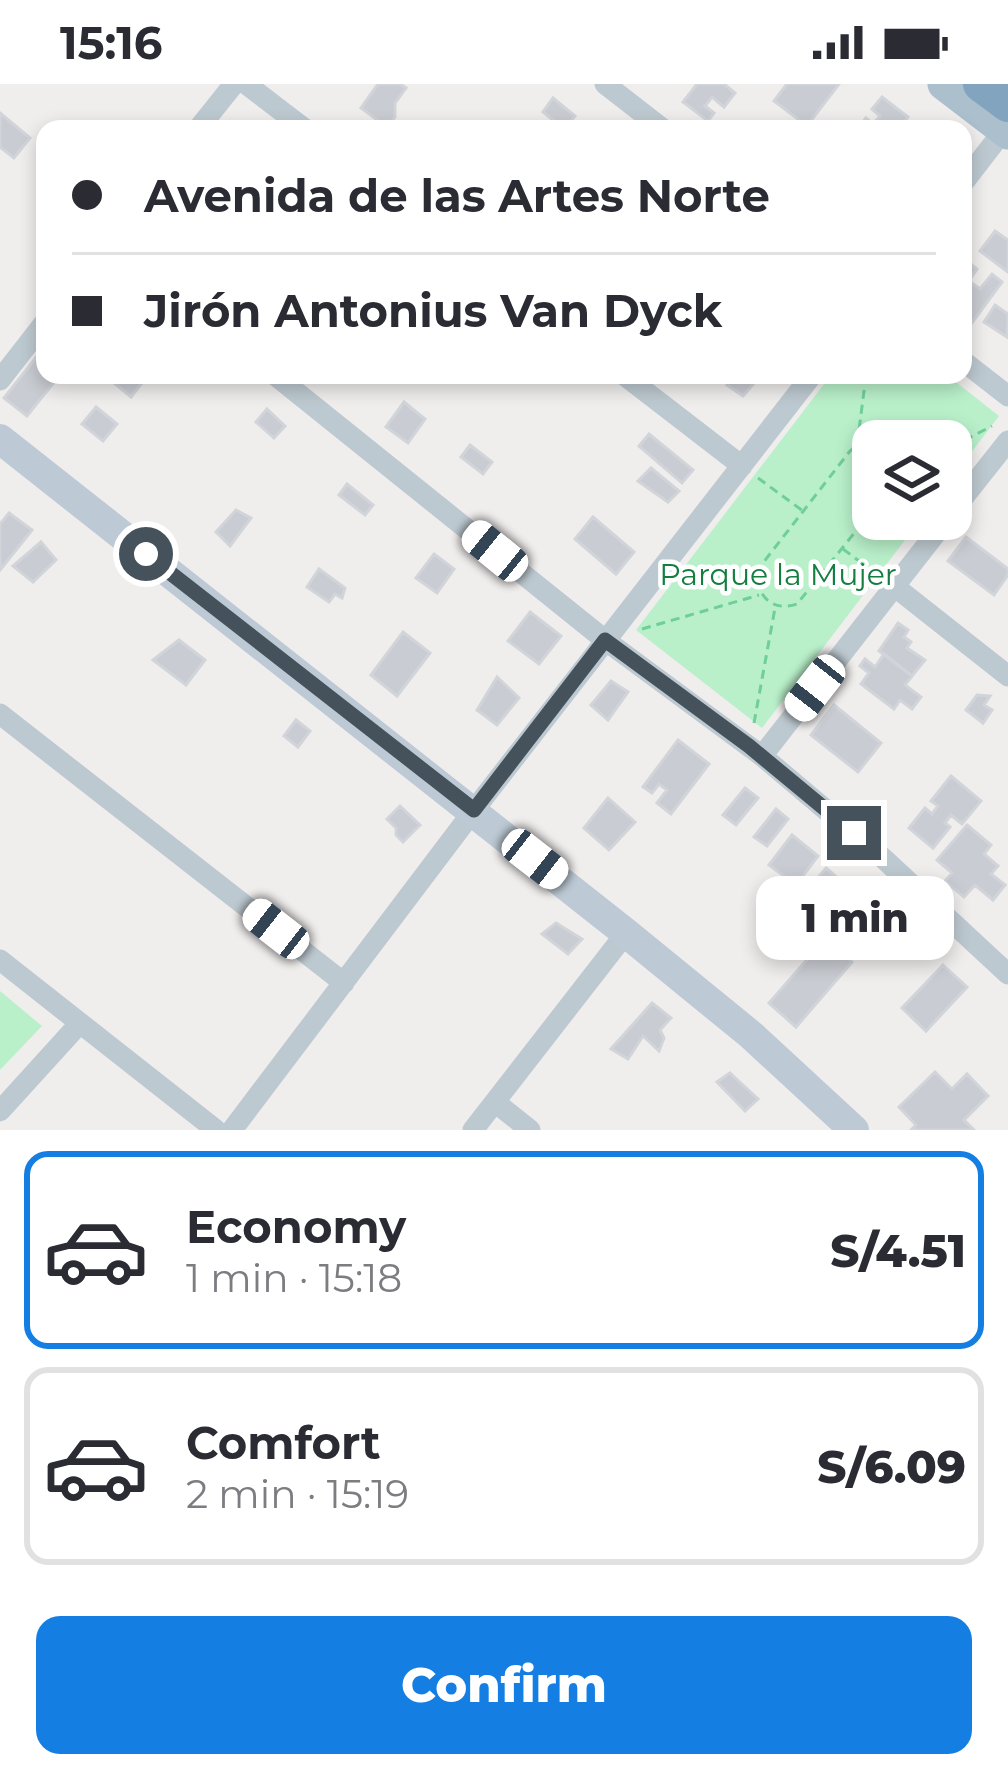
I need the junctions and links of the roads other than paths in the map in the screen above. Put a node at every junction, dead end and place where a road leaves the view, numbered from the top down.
1 (234, 84) edge
2 (246, 84) edge
3 (605, 84) edge
4 (944, 84) edge
5 (981, 84) edge
6 (205, 120) edge
7 (292, 120) edge
8 (651, 120) edge
9 (1007, 122) edge
10 (972, 171) edge
11 (36, 334) edge
12 (972, 368) edge
13 (0, 380) edge
14 (286, 384) edge
15 (636, 384) edge
16 (805, 384) edge
17 (1008, 396) edge
18 (0, 440) edge
19 (1008, 441) edge
20 (742, 466) junction
21 (972, 487) edge
22 (930, 540) edge
23 (893, 586) junction
24 (605, 640) junction
25 (1008, 676) edge
26 (0, 714) edge
27 (756, 751) junction
28 (474, 810) junction
29 (626, 933) junction
30 (0, 960) edge
31 (1008, 974) edge
32 (344, 983) junction
33 (80, 1022) junction
34 (495, 1102) junction
35 (0, 1111) edge
36 (216, 1130) edge
37 (232, 1130) edge
38 (473, 1130) edge
39 (530, 1130) edge
40 (854, 1130) edge

1 - 6 street
2 - 7 street
3 - 8 street
4 - 9 main road
5 - 9 highway
9 - 10 street
11 - 13 street
12 - 17 street
14 - 24 street
15 - 20 street
16 - 20 street
18 - 28 street
19 - 21 street
20 - 24 street
22 - 23 street
23 - 25 street
23 - 27 street
24 - 27 street
24 - 28 street
26 - 32 street
27 - 31 street
28 - 29 street
28 - 32 street
29 - 34 street
29 - 40 street
30 - 33 street
32 - 37 street
33 - 35 street
33 - 36 street
34 - 38 street
34 - 39 street

